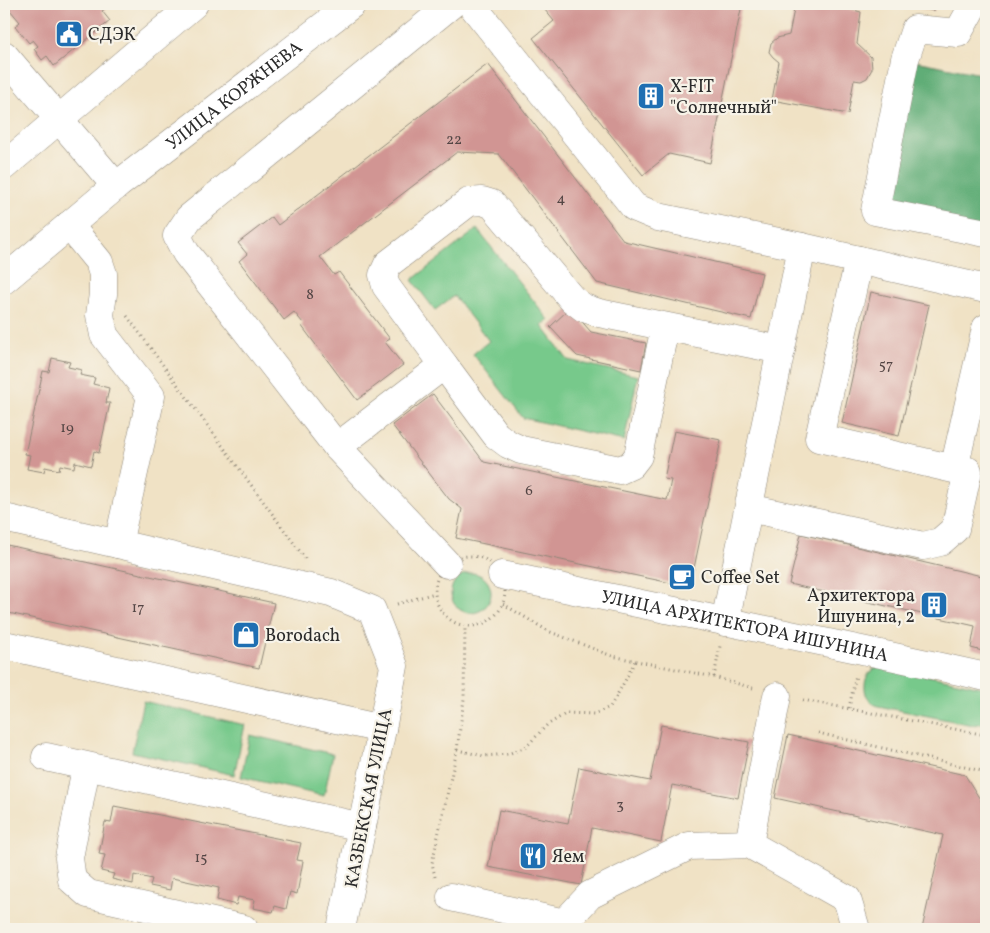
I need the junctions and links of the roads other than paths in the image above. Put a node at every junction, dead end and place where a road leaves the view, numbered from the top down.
1 (352, 4) edge
2 (452, 4) edge
3 (472, 4) edge
4 (974, 4) edge
5 (176, 9) edge
6 (4, 56) edge
7 (59, 120) junction
8 (4, 166) edge
9 (116, 186) junction
10 (69, 225) junction
11 (986, 233) edge
12 (802, 247) junction
13 (859, 260) junction
14 (4, 280) edge
15 (986, 289) edge
16 (665, 326) junction
17 (986, 328) edge
18 (781, 350) junction
19 (444, 365) junction
20 (337, 447) junction
21 (969, 472) edge
22 (748, 508) junction
23 (4, 518) edge
24 (118, 544) junction
25 (447, 564) road end
26 (502, 575) road end
27 (725, 622) junction
28 (4, 645) edge
29 (986, 676) edge
30 (777, 696) road end
31 (382, 729) junction
32 (46, 757) dead end
33 (86, 767) junction
34 (362, 827) junction
35 (749, 844) junction
36 (451, 897) road end
37 (564, 926) edge
38 (244, 929) edge
39 (341, 929) edge
40 (856, 929) edge

1 - 9 street, УЛИЦА КОРЖНЕВА
2 - 20 street
3 - 12 street
4 - 11 street
5 - 7 street
6 - 7 street
7 - 8 street
7 - 9 street
9 - 10 street, УЛИЦА КОРЖНЕВА
10 - 14 street, УЛИЦА КОРЖНЕВА
10 - 24 street
12 - 13 street
12 - 18 street
13 - 15 street
13 - 21 street
16 - 18 street
16 - 19 street
16 - 19 street
17 - 21 street
18 - 22 street
19 - 20 street
20 - 25 street
21 - 22 street
22 - 27 street
23 - 24 street
24 - 31 street, КАЗБЕКСКАЯ УЛИЦА
26 - 27 street, УЛИЦА АРХИТЕКТОРА ИШУНИНА
27 - 29 street, УЛИЦА АРХИТЕКТОРА ИШУНИНА
28 - 31 street
30 - 35 street
31 - 34 street, КАЗБЕКСКАЯ УЛИЦА
32 - 33 street
33 - 34 street
33 - 38 street
34 - 39 street, КАЗБЕКСКАЯ УЛИЦА
35 - 37 street
35 - 40 street
36 - 37 street

